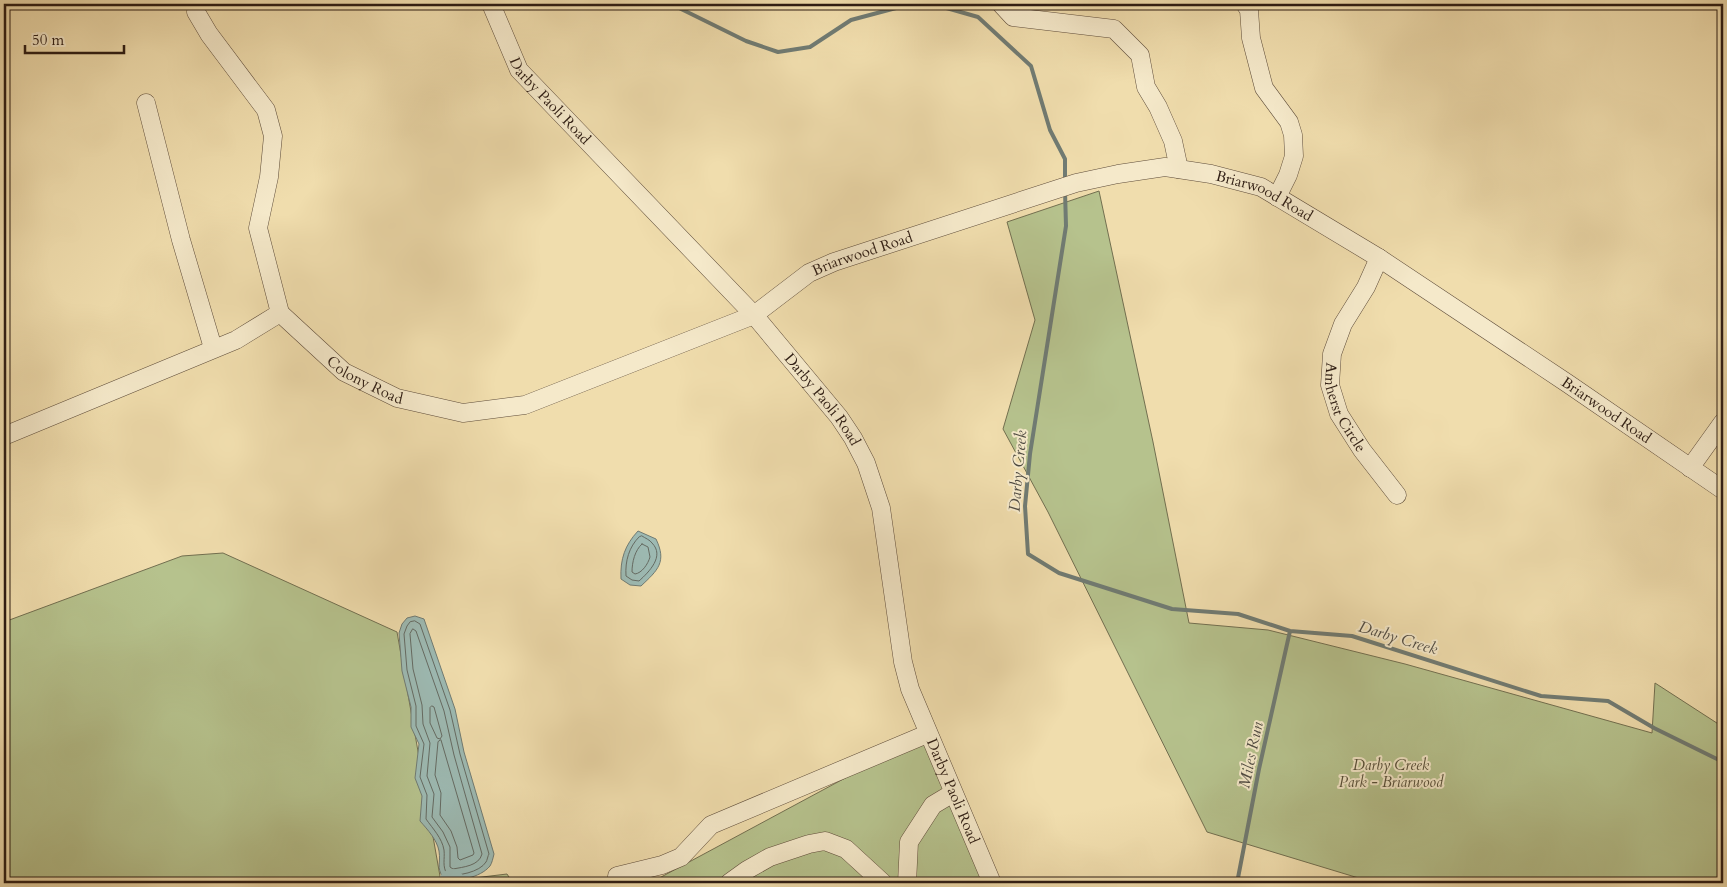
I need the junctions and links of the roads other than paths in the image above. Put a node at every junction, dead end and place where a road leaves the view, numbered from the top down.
1 (491, 4) edge
2 (1001, 4) edge
3 (1246, 4) edge
4 (196, 12) dead end
5 (146, 103) dead end
6 (1179, 169) junction
7 (1277, 197) junction
8 (1379, 258) junction
9 (280, 313) junction
10 (754, 315) junction
11 (213, 348) junction
12 (1723, 422) edge
13 (4, 436) edge
14 (1690, 468) junction
15 (1723, 490) edge
16 (1397, 495) dead end
17 (927, 734) junction
18 (953, 793) junction
19 (617, 876) dead end
20 (729, 883) edge
21 (883, 883) edge
22 (907, 883) edge
23 (992, 883) edge

1 - 10 street, Darby Paoli Road
2 - 6 street
3 - 7 street
4 - 9 street
5 - 11 street
6 - 7 street, Briarwood Road
6 - 10 street, Briarwood Road
7 - 8 street, Briarwood Road
8 - 14 street, Briarwood Road
8 - 16 street, Amherst Circle
9 - 10 street, Colony Road
9 - 11 street
10 - 17 street, Darby Paoli Road
11 - 13 street
12 - 14 street
14 - 15 street, Briarwood Road
17 - 18 street, Darby Paoli Road
17 - 19 street
18 - 22 street
18 - 23 street, Darby Paoli Road
20 - 21 street

